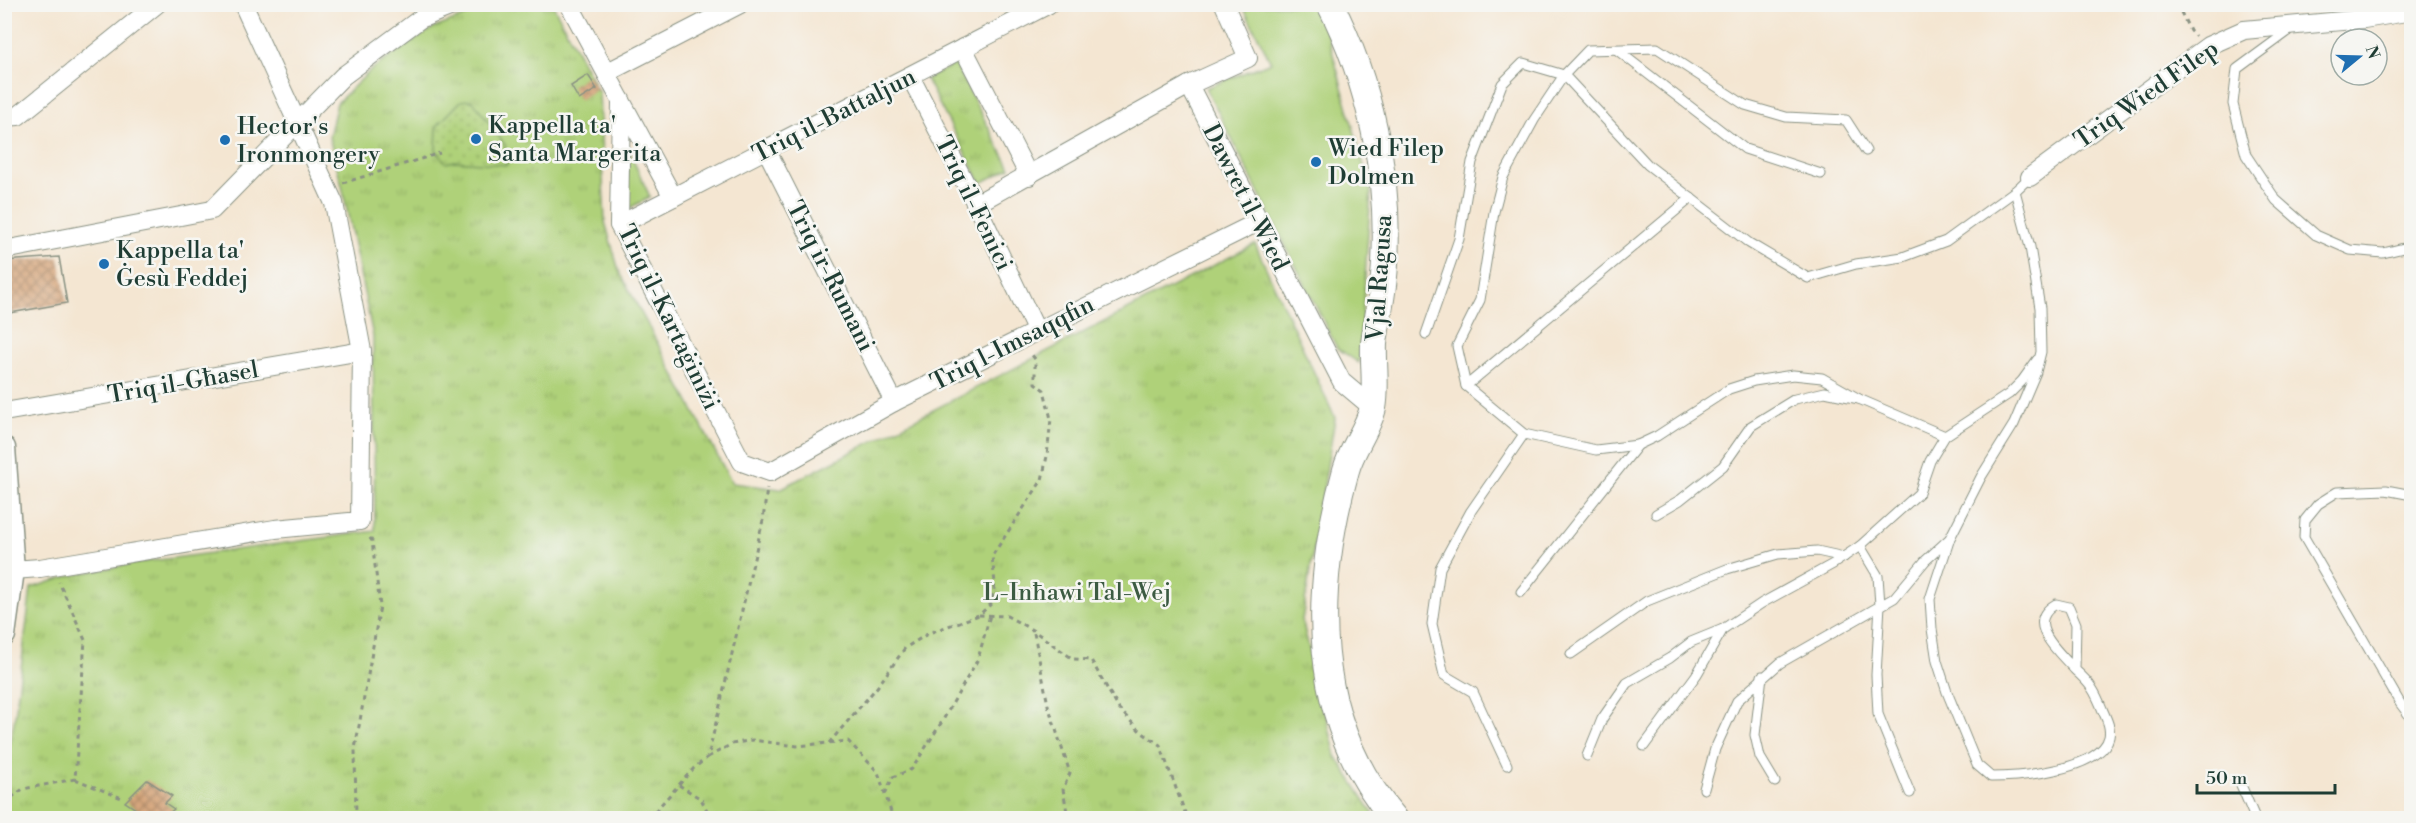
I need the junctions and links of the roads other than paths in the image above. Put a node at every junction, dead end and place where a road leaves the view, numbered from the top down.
1 (157, 4) edge
2 (243, 4) edge
3 (457, 4) edge
4 (569, 4) edge
5 (740, 4) edge
6 (1049, 4) edge
7 (1224, 4) edge
8 (1329, 4) edge
9 (2412, 11) edge
10 (416, 12) edge
11 (2295, 26) junction
12 (963, 48) junction
13 (1617, 50) junction
14 (608, 72) junction
15 (1564, 75) junction
16 (910, 76) junction
17 (1189, 85) junction
18 (621, 100) junction
19 (4, 117) edge
20 (297, 123) junction
21 (767, 151) junction
22 (1866, 151) dead end
23 (1821, 174) dead end
24 (1029, 176) junction
25 (2030, 177) joint
26 (2015, 191) junction
27 (673, 197) junction
28 (1691, 198) junction
29 (976, 204) junction
30 (1258, 222) junction
31 (619, 225) junction
32 (2412, 246) edge
33 (4, 250) edge
34 (1029, 334) junction
35 (1425, 334) dead end
36 (362, 351) junction
37 (2041, 352) junction
38 (1466, 386) junction
39 (1859, 399) junction
40 (894, 402) junction
41 (1373, 408) junction
42 (4, 412) edge
43 (1524, 434) junction
44 (1945, 436) junction
45 (1638, 445) junction
46 (4, 448) edge
47 (770, 472) joint
48 (2412, 495) edge
49 (1656, 514) dead end
50 (1950, 538) junction
51 (1860, 546) junction
52 (1844, 557) junction
53 (12, 570) junction
54 (1521, 592) dead end
55 (1880, 605) junction
56 (1723, 629) junction
57 (4, 634) edge
58 (1571, 654) dead end
59 (2075, 670) junction
60 (1762, 676) junction
61 (2412, 719) edge
62 (1644, 746) dead end
63 (1587, 756) dead end
64 (1507, 765) dead end
65 (1775, 782) dead end
66 (2241, 785) dead end
67 (1704, 789) dead end
68 (1910, 793) dead end
69 (1394, 819) edge
70 (2256, 819) edge

1 - 19 street
2 - 20 street
3 - 10 street
4 - 14 street
5 - 14 street
6 - 12 street, Triq il-Battaljun
7 - 17 street
8 - 41 main road, Vjal Ragusa
9 - 11 street, Triq Wied Filep
10 - 20 street
11 - 25 street, Triq Wied Filep
11 - 32 lane
12 - 16 street, Triq il-Battaljun
12 - 24 street
13 - 15 lane
13 - 22 lane
13 - 23 lane
14 - 18 street
15 - 28 lane
15 - 35 lane
15 - 38 lane
16 - 21 street, Triq il-Battaljun
16 - 29 street, Triq il-Fenici
17 - 24 street
17 - 30 street, Dawret il-Wied
18 - 27 street
18 - 31 street, Triq il-Kartaġiniżi
20 - 33 street
20 - 36 street
21 - 27 street, Triq il-Battaljun
21 - 40 street, Triq ir-Rumani
24 - 29 street
25 - 26 lane
26 - 28 lane
26 - 37 lane
27 - 31 street, Triq il-Battaljun
28 - 38 lane
29 - 34 street, Triq il-Fenici
30 - 34 street, Triq l-Imsaqqfin
30 - 41 street, Dawret il-Wied
31 - 47 street, Triq il-Kartaġiniżi
34 - 40 street, Triq l-Imsaqqfin
36 - 42 street, Triq il-Għasel
36 - 53 street
37 - 44 lane
37 - 50 lane
38 - 43 lane
39 - 44 lane
39 - 45 lane
39 - 49 lane
40 - 47 street, Triq l-Imsaqqfin
41 - 69 main road, Vjal Ragusa
43 - 45 lane
43 - 64 lane
44 - 51 lane
45 - 54 lane
46 - 53 street
48 - 61 lane
50 - 55 lane
50 - 59 lane
51 - 52 lane
51 - 55 lane
52 - 56 lane
52 - 58 lane
53 - 57 street
55 - 60 lane
55 - 68 lane
56 - 62 lane
56 - 63 lane
59 - 59 lane
60 - 65 lane
60 - 67 lane
66 - 70 lane

